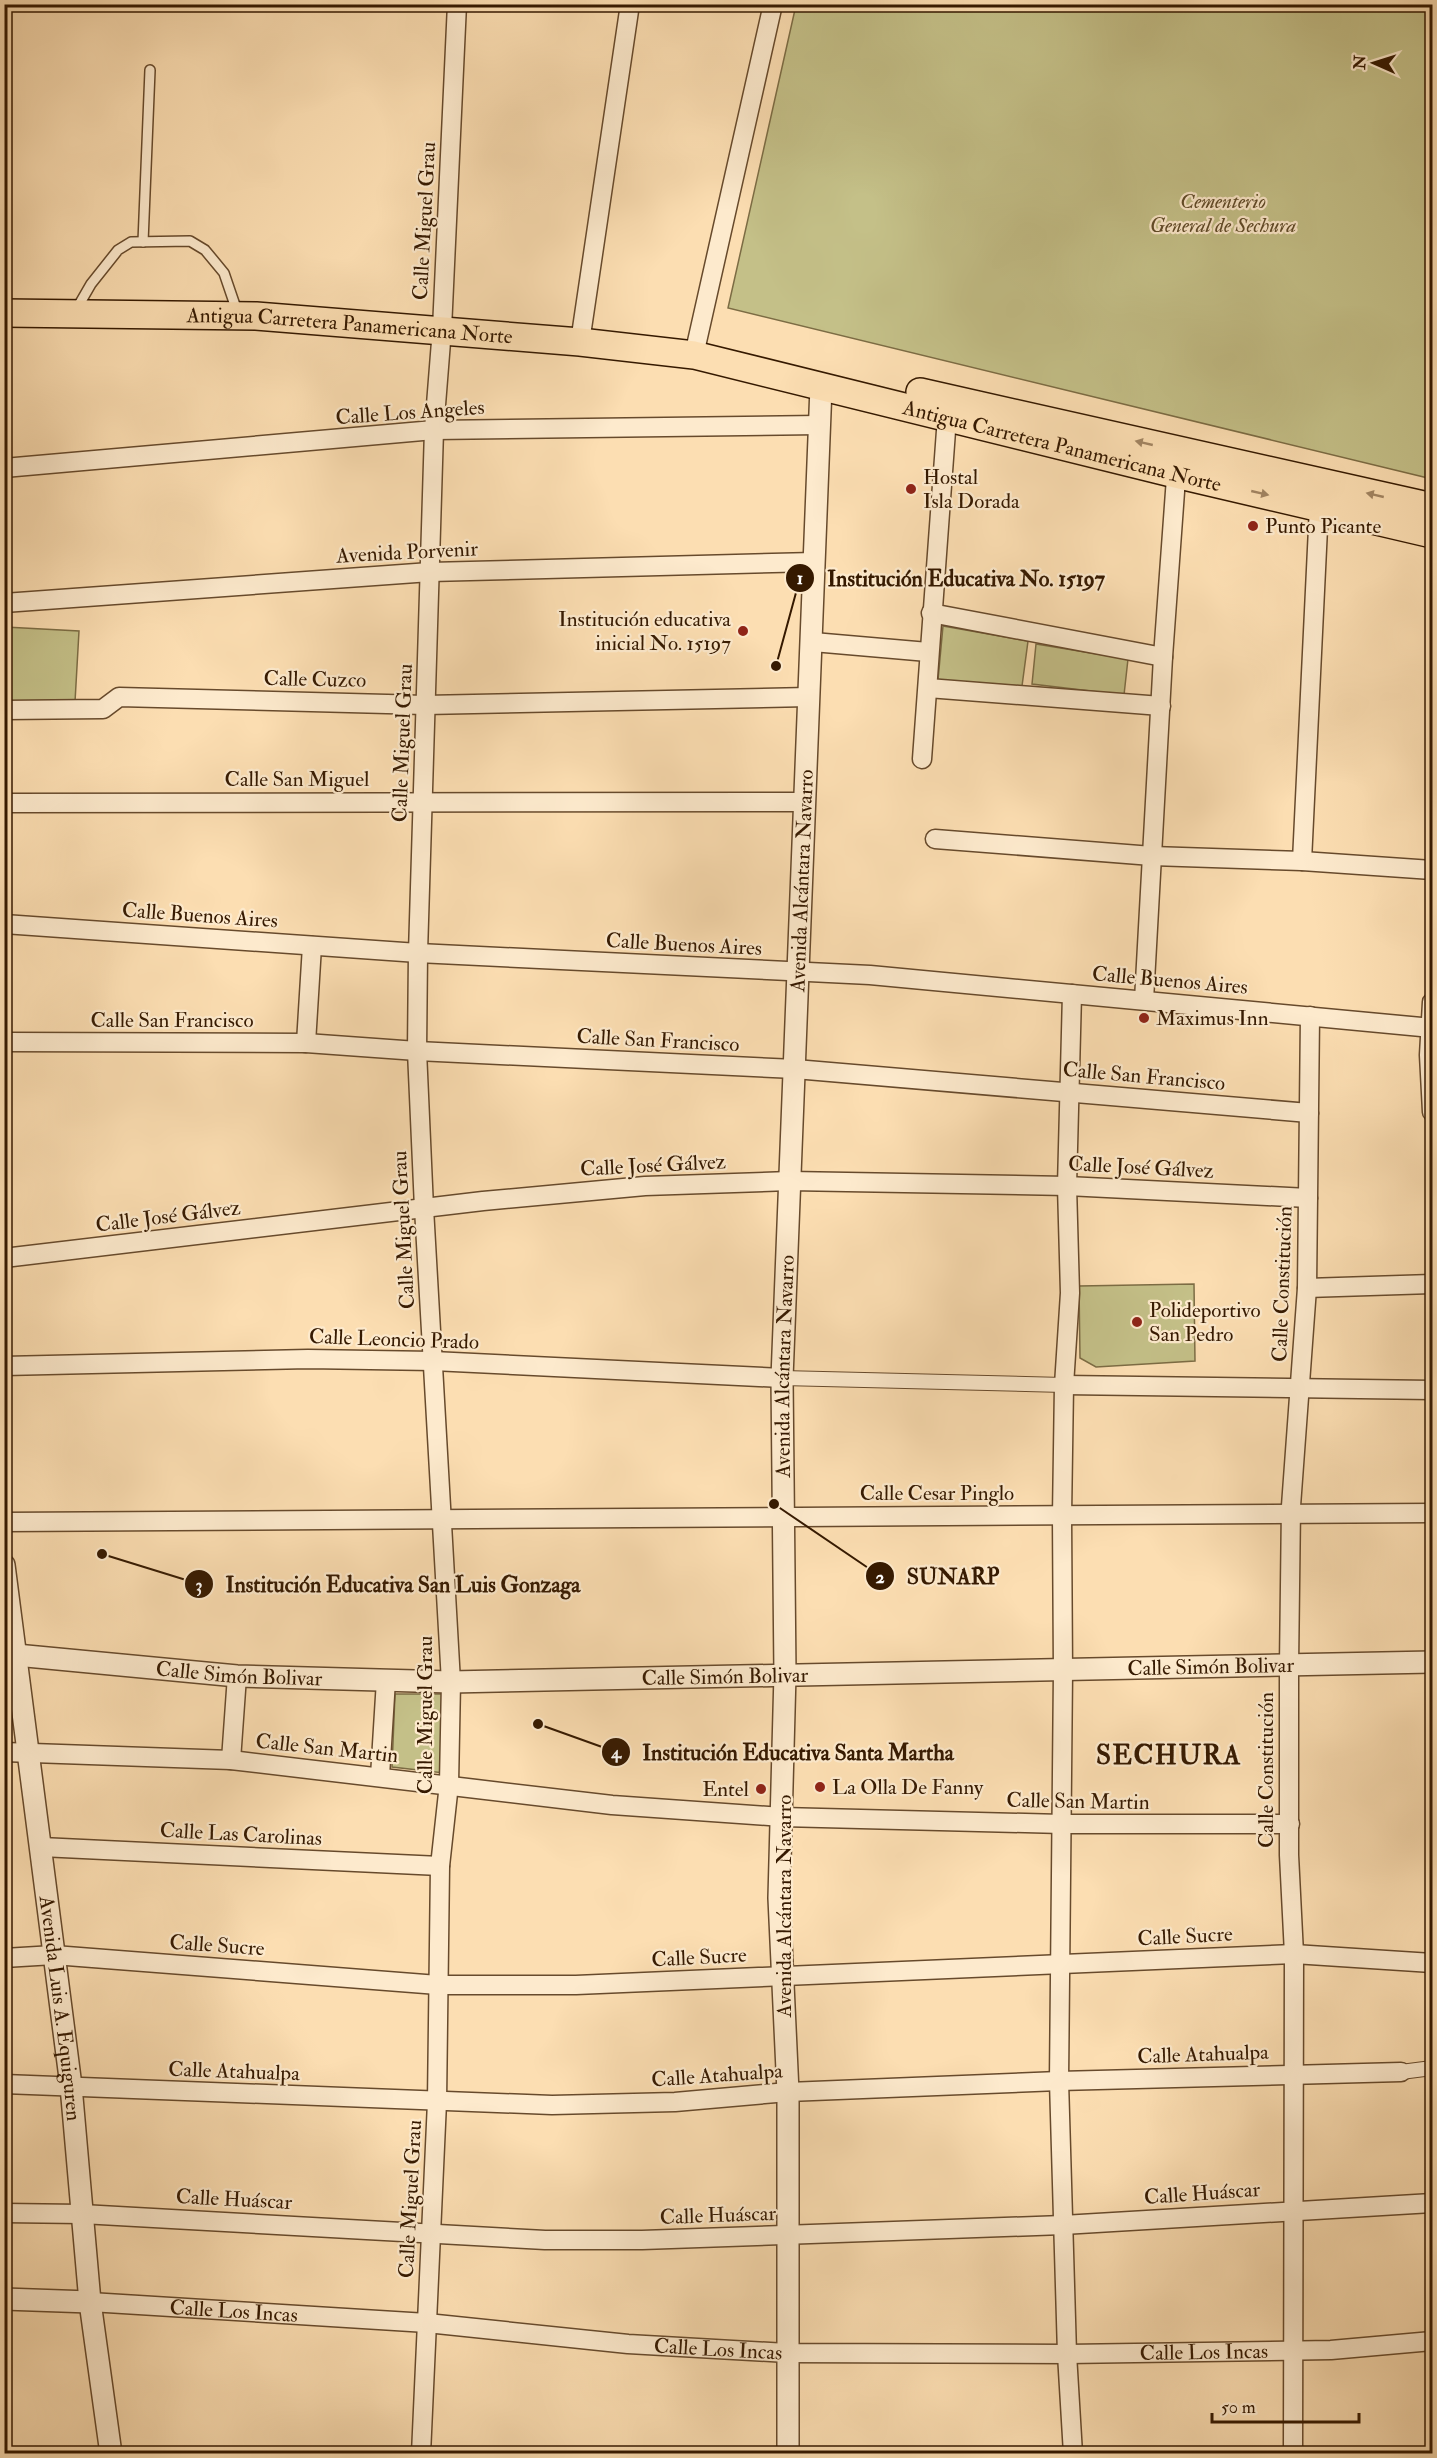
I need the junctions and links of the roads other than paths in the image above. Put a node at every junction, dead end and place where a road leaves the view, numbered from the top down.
1 (457, 4) edge
2 (630, 4) edge
3 (774, 4) edge
4 (150, 70) dead end
5 (143, 242) junction
6 (4, 313) edge
7 (74, 313) junction
8 (238, 316) junction
9 (442, 329) junction
10 (580, 342) junction
11 (694, 355) junction
12 (821, 387) junction
13 (947, 417) junction
14 (819, 425) junction
15 (434, 430) junction
16 (1178, 463) junction
17 (4, 468) edge
18 (1319, 507) junction
19 (1432, 507) edge
20 (1432, 534) edge
21 (814, 562) junction
22 (430, 572) junction
23 (4, 603) edge
24 (931, 613) junction
25 (813, 642) junction
26 (928, 652) junction
27 (1163, 657) junction
28 (928, 688) junction
29 (809, 697) junction
30 (426, 705) junction
31 (1161, 706) junction
32 (4, 710) edge
33 (922, 759) dead end
34 (423, 801) junction
35 (805, 802) junction
36 (4, 803) edge
37 (935, 839) dead end
38 (1152, 856) junction
39 (1302, 861) junction
40 (1432, 870) edge
41 (4, 924) edge
42 (312, 946) junction
43 (418, 953) junction
44 (798, 972) junction
45 (1072, 994) junction
46 (1144, 1000) junction
47 (1432, 1002) edge
48 (1310, 1016) junction
49 (1431, 1028) edge
50 (4, 1042) edge
51 (306, 1043) junction
52 (417, 1051) junction
53 (795, 1069) junction
54 (1071, 1092) junction
55 (1432, 1112) edge
56 (1309, 1113) junction
57 (790, 1181) junction
58 (1067, 1186) junction
59 (1308, 1198) junction
60 (424, 1208) junction
61 (4, 1257) edge
62 (1432, 1284) edge
63 (1307, 1288) junction
64 (433, 1361) junction
65 (4, 1366) edge
66 (782, 1378) junction
67 (1065, 1385) junction
68 (1301, 1388) junction
69 (1432, 1390) edge
70 (1432, 1513) edge
71 (1291, 1514) junction
72 (783, 1516) junction
73 (1062, 1516) junction
74 (441, 1518) junction
75 (4, 1522) edge
76 (4, 1565) edge
77 (16, 1654) junction
78 (1432, 1662) edge
79 (1288, 1666) junction
80 (1063, 1671) junction
81 (785, 1674) junction
82 (237, 1676) junction
83 (386, 1680) junction
84 (451, 1682) junction
85 (4, 1752) edge
86 (28, 1752) junction
87 (231, 1760) junction
88 (380, 1776) junction
89 (450, 1784) junction
90 (782, 1817) junction
91 (1062, 1824) junction
92 (1290, 1824) junction
93 (41, 1847) junction
94 (440, 1866) junction
95 (1294, 1954) junction
96 (54, 1955) junction
97 (4, 1958) edge
98 (1432, 1963) edge
99 (1060, 1964) junction
100 (782, 1975) junction
101 (438, 1985) junction
102 (1432, 2068) edge
103 (1401, 2072) joint
104 (1294, 2074) junction
105 (1059, 2080) junction
106 (4, 2084) edge
107 (71, 2086) junction
108 (788, 2092) junction
109 (437, 2102) junction
110 (1432, 2203) edge
111 (1295, 2210) junction
112 (4, 2213) edge
113 (82, 2214) junction
114 (1063, 2225) junction
115 (431, 2232) junction
116 (789, 2236) junction
117 (4, 2299) edge
118 (90, 2302) junction
119 (427, 2323) junction
120 (1432, 2341) edge
121 (1294, 2350) junction
122 (787, 2353) junction
123 (1067, 2354) junction
124 (111, 2454) edge
125 (422, 2454) edge
126 (788, 2454) edge
127 (1073, 2454) edge
128 (1293, 2454) edge

1 - 9 street, Calle Miguel Grau
2 - 10 street
3 - 11 street
4 - 5 lane
5 - 7 lane
5 - 8 lane
6 - 7 main road, Antigua Carretera Panamericana Norte
7 - 8 main road, Antigua Carretera Panamericana Norte
8 - 9 main road, Antigua Carretera Panamericana Norte
9 - 10 main road, Antigua Carretera Panamericana Norte
9 - 15 street, Calle Miguel Grau
10 - 11 main road, Antigua Carretera Panamericana Norte
11 - 12 main road, Antigua Carretera Panamericana Norte
16 -> 11 main road, Antigua Carretera Panamericana Norte
12 - 13 main road, Antigua Carretera Panamericana Norte
12 - 14 street, Avenida Alcántara Navarro
13 - 16 main road, Antigua Carretera Panamericana Norte
13 - 24 street
14 - 15 street, Calle Los Angeles
14 - 21 street, Avenida Alcántara Navarro
15 - 17 street, Calle Los Angeles
15 - 22 street, Calle Miguel Grau
16 -> 18 main road, Antigua Carretera Panamericana Norte
19 -> 16 main road, Antigua Carretera Panamericana Norte
16 - 27 street
18 - 20 main road, Antigua Carretera Panamericana Norte
18 - 39 street
21 - 22 street, Avenida Porvenir
21 - 25 street, Avenida Alcántara Navarro
22 - 23 street, Avenida Porvenir
22 - 30 street, Calle Miguel Grau
24 - 26 street
24 - 27 street
25 - 26 street
25 - 29 street, Avenida Alcántara Navarro
26 - 28 street
27 - 31 street
28 - 31 street
28 - 33 street
29 - 30 street, Calle Cuzco
29 - 35 street, Avenida Alcántara Navarro
30 - 32 street, Calle Cuzco
30 - 34 street, Calle Miguel Grau
31 - 38 street
34 - 35 street, Calle San Miguel
34 - 36 street, Calle San Miguel
34 - 43 street, Calle Miguel Grau
35 - 44 street, Avenida Alcántara Navarro
37 - 38 street
38 - 39 street
38 - 46 street
39 - 40 street
41 - 42 street, Calle Buenos Aires
42 - 43 street, Calle Buenos Aires
42 - 51 street
43 - 44 street, Calle Buenos Aires
43 - 52 street, Calle Miguel Grau
44 - 45 street, Calle Buenos Aires
44 - 53 street, Avenida Alcántara Navarro
45 - 46 street, Calle Buenos Aires
45 - 54 street
46 - 48 street, Calle Buenos Aires
47 - 49 street
48 - 49 street, Calle Buenos Aires
48 - 56 street, Calle Constitución
49 - 55 street
50 - 51 street, Calle San Francisco
51 - 52 street, Calle San Francisco
52 - 53 street, Calle San Francisco
52 - 60 street, Calle Miguel Grau
53 - 54 street, Calle San Francisco
53 - 57 street, Avenida Alcántara Navarro
54 - 56 street, Calle San Francisco
54 - 58 street
56 - 59 street, Calle Constitución
57 - 58 street, Calle José Gálvez
57 - 60 street, Calle José Gálvez
57 - 66 street, Avenida Alcántara Navarro
58 - 59 street, Calle José Gálvez
58 - 67 street
59 - 63 street, Calle Constitución
60 - 61 street, Calle José Gálvez
60 - 64 street, Calle Miguel Grau
62 - 63 street
63 - 68 street, Calle Constitución
64 - 65 street, Calle Leoncio Prado
64 - 66 street, Calle Leoncio Prado
64 - 74 street, Calle Miguel Grau
66 - 67 street
66 - 72 street, Avenida Alcántara Navarro
67 - 68 street
67 - 73 street
68 - 69 street
68 - 71 street, Calle Constitución
70 - 71 street, Calle Cesar Pinglo
71 - 73 street, Calle Cesar Pinglo
71 - 79 street, Calle Constitución
72 - 73 street, Calle Cesar Pinglo
72 - 74 street, Calle Cesar Pinglo
72 - 81 street, Avenida Alcántara Navarro
73 - 80 street
74 - 75 street, Calle Cesar Pinglo
74 - 84 street, Calle Miguel Grau
76 - 77 street, Avenida Luis A. Equiguren
77 - 82 street, Calle Simón Bolivar
77 - 86 street, Avenida Luis A. Equiguren
78 - 79 street, Calle Simón Bolivar
79 - 80 street, Calle Simón Bolivar
79 - 92 street, Calle Constitución
80 - 81 street, Calle Simón Bolivar
80 - 91 street
81 - 84 street, Calle Simón Bolivar
81 - 90 street, Avenida Alcántara Navarro
82 - 83 street, Calle Simón Bolivar
82 - 87 street
83 - 84 street, Calle Simón Bolivar
83 - 88 street
84 - 89 street, Calle Miguel Grau
85 - 86 street, Calle San Martin
86 - 87 street, Calle San Martin
86 - 93 street, Avenida Luis A. Equiguren
87 - 88 street, Calle San Martin
88 - 89 street, Calle San Martin
89 - 90 street, Calle San Martin
89 - 94 street, Calle Miguel Grau
90 - 91 street, Calle San Martin
90 - 100 street, Avenida Alcántara Navarro
91 - 92 street, Calle San Martin
91 - 99 street
92 - 95 street, Calle Constitución
93 - 94 street, Calle Las Carolinas
93 - 96 street, Avenida Luis A. Equiguren
94 - 101 street, Calle Miguel Grau
95 - 98 street, Calle Sucre
95 - 99 street, Calle Sucre
95 - 104 street, Calle Constitución
96 - 97 street, Calle Sucre
96 - 101 street, Calle Sucre
96 - 107 street, Avenida Luis A. Equiguren
99 - 100 street, Calle Sucre
99 - 105 street
100 - 101 street, Calle Sucre
100 - 108 street, Avenida Alcántara Navarro
101 - 109 street, Calle Miguel Grau
102 - 103 street, Calle Atahualpa
103 - 104 street, Calle Atahualpa
104 - 105 street, Calle Atahualpa
104 - 111 street, Calle Constitución
105 - 108 street, Calle Atahualpa
105 - 114 street
106 - 107 street, Calle Atahualpa
107 - 109 street, Calle Atahualpa
107 - 113 street, Avenida Luis A. Equiguren
108 - 109 street, Calle Atahualpa
108 - 116 street, Avenida Alcántara Navarro
109 - 115 street, Calle Miguel Grau
110 - 111 street, Calle Huáscar
111 - 114 street, Calle Huáscar
111 - 121 street, Calle Constitución
112 - 113 street, Calle Huáscar
113 - 115 street, Calle Huáscar
113 - 118 street, Avenida Luis A. Equiguren
114 - 116 street, Calle Huáscar
114 - 123 street
115 - 116 street, Calle Huáscar
115 - 119 street, Calle Miguel Grau
116 - 122 street, Avenida Alcántara Navarro
117 - 118 street, Calle Los Incas
118 - 119 street, Calle Los Incas
118 - 124 street, Avenida Luis A. Equiguren
119 - 122 street, Calle Los Incas
119 - 125 street, Calle Miguel Grau
120 - 121 street, Calle Los Incas
121 - 123 street, Calle Los Incas
121 - 128 street, Calle Constitución
122 - 123 street, Calle Los Incas
122 - 126 street, Avenida Alcántara Navarro
123 - 127 street

